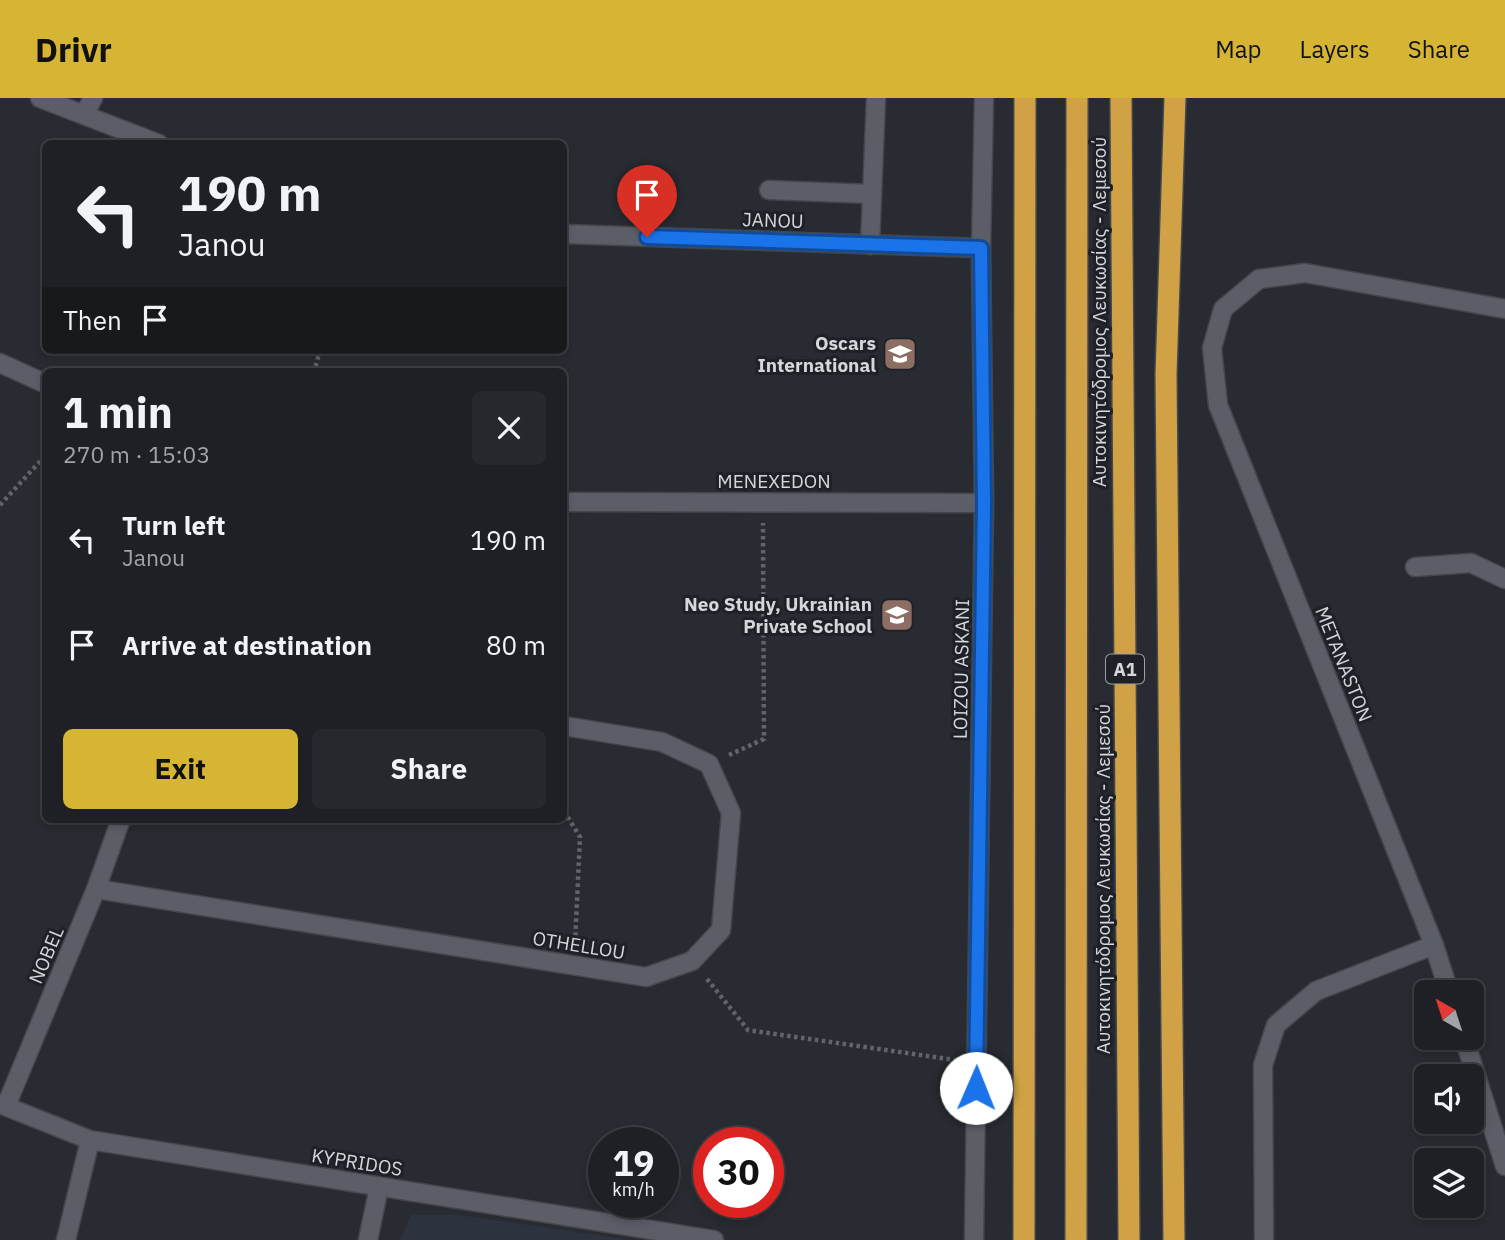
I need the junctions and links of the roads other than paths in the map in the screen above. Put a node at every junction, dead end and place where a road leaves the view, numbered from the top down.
1 (40, 98) edge
2 (93, 98) edge
3 (876, 98) edge
4 (984, 98) edge
5 (1025, 98) edge
6 (1077, 98) edge
7 (1121, 98) edge
8 (1175, 98) edge
9 (85, 115) junction
10 (149, 140) edge
11 (769, 190) dead end
12 (872, 194) junction
13 (567, 234) edge
14 (870, 245) junction
15 (981, 248) junction
16 (1505, 309) edge
17 (0, 363) edge
18 (42, 382) edge
19 (567, 502) edge
20 (984, 503) junction
21 (1415, 567) dead end
22 (1505, 579) edge
23 (567, 726) edge
24 (120, 823) edge
25 (96, 889) junction
26 (1434, 946) junction
27 (1445, 980) edge
28 (1468, 1050) edge
29 (3, 1105) edge
30 (90, 1140) junction
31 (1505, 1166) edge
32 (379, 1187) junction
33 (66, 1240) edge
34 (368, 1240) edge
35 (714, 1240) edge
36 (974, 1240) edge
37 (1024, 1240) edge
38 (1076, 1240) edge
39 (1129, 1240) edge
40 (1174, 1240) edge
41 (1264, 1240) edge

1 - 9 street
2 - 9 street
3 - 12 street
4 - 15 street, LOIZOU ASKANI
5 - 37 highway
6 - 38 highway, Αυτοκινητόδρομος Λευκωσίας - Λεμεσού
7 - 39 highway, Αυτοκινητόδρομος Λευκωσίας - Λεμεσού / A1
8 - 40 highway
9 - 10 street
11 - 12 street
12 - 14 street
13 - 14 street, JANOU
14 - 15 street, JANOU
15 - 20 street, LOIZOU ASKANI
16 - 26 street, METANASTON
17 - 18 street
19 - 20 street, MENEXEDON
20 - 36 street, LOIZOU ASKANI
21 - 22 street
23 - 25 street, OTHELLOU
24 - 25 street, NOBEL
25 - 29 street, NOBEL
26 - 27 street, METANASTON
26 - 41 street
28 - 31 street
29 - 30 street, KYPRIDOS
30 - 32 street, KYPRIDOS
30 - 33 street
32 - 34 street
32 - 35 street, KYPRIDOS

